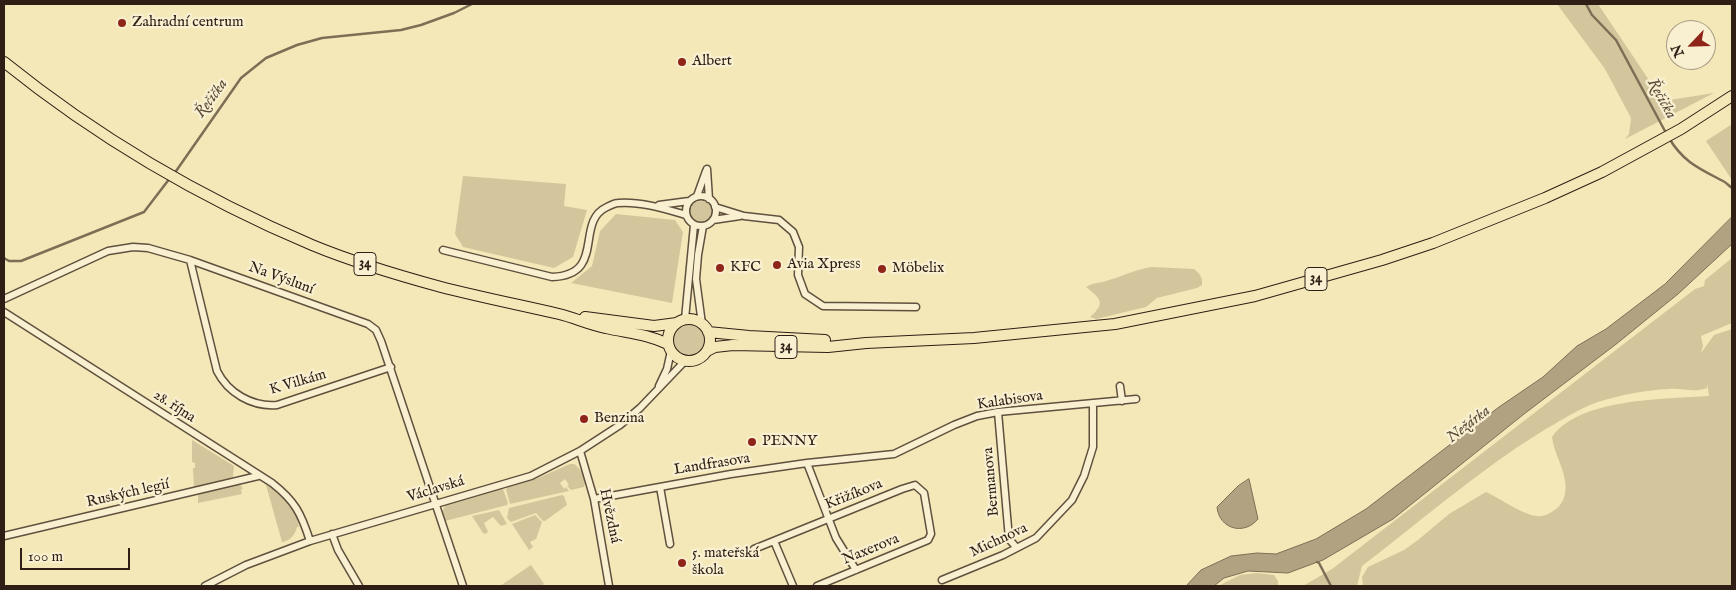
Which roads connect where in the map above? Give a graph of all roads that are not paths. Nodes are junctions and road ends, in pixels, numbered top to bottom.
1 (4, 55) edge
2 (4, 62) edge
3 (24, 78) junction
4 (1732, 96) edge
5 (697, 196) junction
6 (709, 198) junction
7 (690, 201) junction
8 (654, 206) junction
9 (715, 207) junction
10 (686, 215) junction
11 (744, 216) junction
12 (713, 220) junction
13 (694, 225) junction
14 (703, 226) junction
15 (442, 250) dead end
16 (190, 260) junction
17 (4, 299) edge
18 (916, 307) dead end
19 (4, 312) edge
20 (562, 315) junction
21 (681, 321) junction
22 (705, 328) junction
23 (866, 343) junction
24 (669, 348) junction
25 (707, 351) junction
26 (685, 361) junction
27 (390, 367) junction
28 (1120, 386) dead end
29 (658, 389) junction
30 (1136, 399) dead end
31 (1122, 401) junction
32 (1093, 404) junction
33 (998, 412) junction
34 (580, 451) junction
35 (894, 454) joint
36 (807, 463) junction
37 (258, 476) junction
38 (660, 487) junction
39 (594, 499) junction
40 (434, 503) junction
41 (829, 519) junction
42 (332, 534) junction
43 (931, 534) joint
44 (4, 536) edge
45 (310, 541) junction
46 (774, 541) junction
47 (670, 544) dead end
48 (1016, 547) junction
49 (754, 549) dead end
50 (856, 570) junction
51 (942, 580) dead end
52 (205, 586) edge
53 (359, 586) edge
54 (463, 586) edge
55 (609, 586) edge
56 (792, 586) edge
57 (818, 586) edge

1 - 3 main road
2 - 3 main road, 34
3 - 20 main road, 34
4 - 23 main road, 34
5 - 6 street
5 - 6 street
5 - 7 street
6 - 9 street
7 - 8 street
7 - 10 street
8 - 10 street
8 - 15 street
9 - 11 street
9 - 12 street
10 - 13 street
11 - 12 street
11 - 18 street
12 - 14 street
13 - 14 street
13 - 21 street
14 - 22 street
16 - 17 street, Na Výsluní
16 - 27 street, Na Výsluní
16 - 27 street, K Vilkám
19 - 37 street, 28. října
20 - 21 main road, 34
20 - 24 main road, 34
21 - 22 main road
21 - 24 main road
22 - 23 main road, 34
22 - 25 main road
23 - 25 main road, 34
24 - 26 main road
24 - 29 street, Václavská
25 - 26 main road
26 - 29 street, Václavská
27 - 40 street, Na Výsluní
28 - 31 street
29 - 34 street, Václavská
30 - 31 street, Kalabisova
31 - 32 street, Kalabisova
32 - 33 street, Kalabisova
32 - 48 street, Michnova
33 - 35 street, Kalabisova
33 - 48 street, Bermanova
34 - 39 street, Hvězdná
34 - 40 street, Václavská
35 - 36 street, Landfrasova
36 - 38 street, Landfrasova
36 - 41 street
37 - 44 street, Ruských legií
37 - 45 street, 28. října
38 - 39 street, Landfrasova
38 - 47 street
39 - 55 street, Hvězdná
40 - 42 street, Václavská
40 - 54 street, Na Výsluní
41 - 43 street, Křižíkova
41 - 46 street, Křižíkova
41 - 50 street
42 - 45 street, Václavská
42 - 53 street
43 - 50 street, Naxerova
45 - 52 street, Václavská
46 - 49 street, Křižíkova
46 - 56 street
48 - 51 street, Michnova
50 - 57 street, Naxerova

